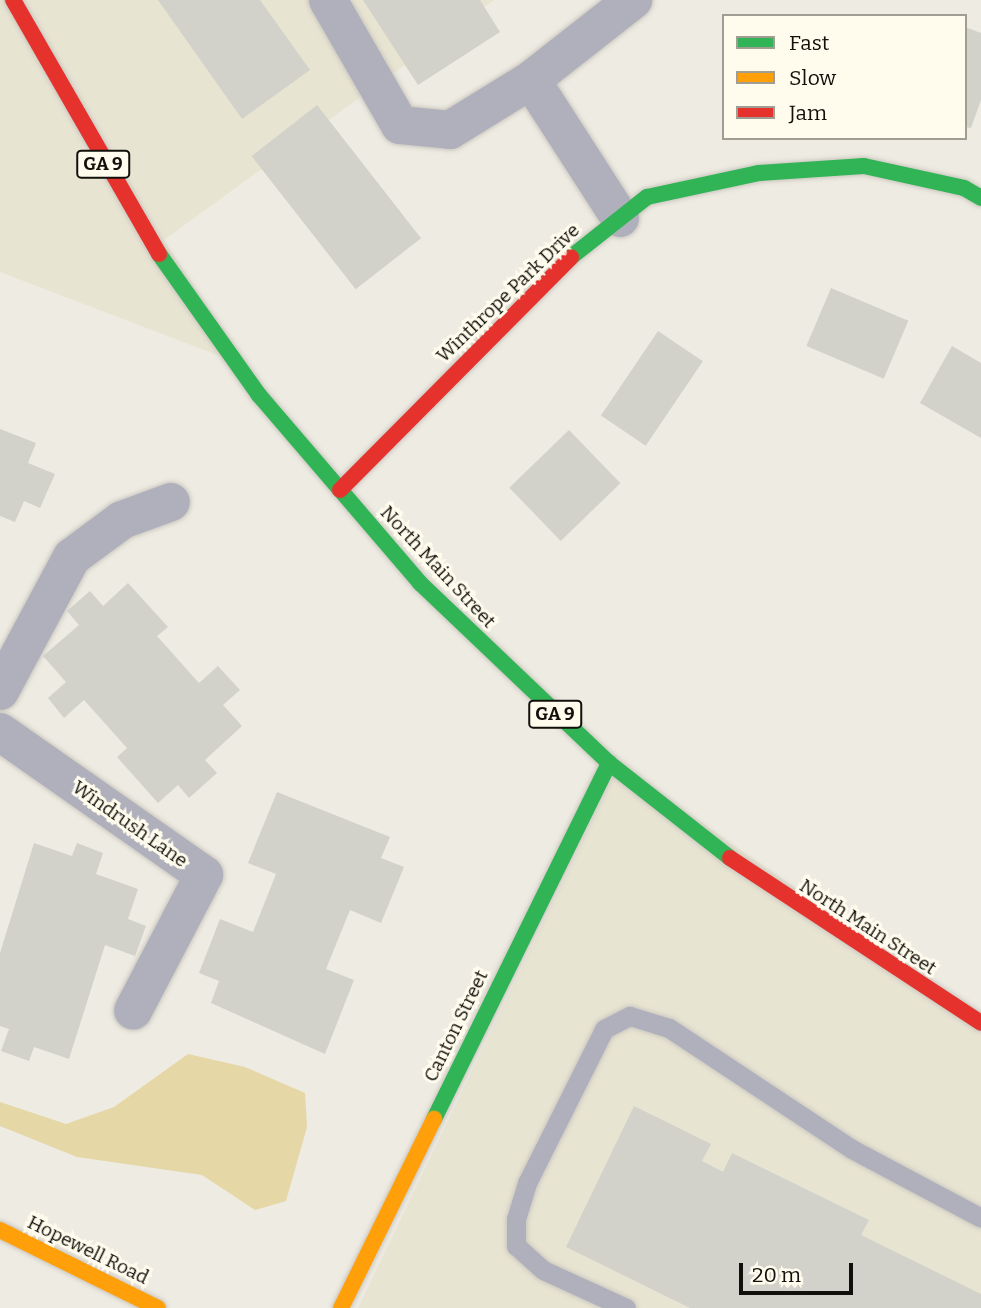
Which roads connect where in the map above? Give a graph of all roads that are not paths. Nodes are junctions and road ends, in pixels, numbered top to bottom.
1 (13, 0) edge
2 (328, 0) edge
3 (633, 0) edge
4 (531, 80) junction
5 (981, 198) edge
6 (620, 218) junction
7 (340, 490) junction
8 (171, 502) dead end
9 (0, 691) edge
10 (0, 732) edge
11 (609, 763) junction
12 (133, 1011) dead end
13 (981, 1023) edge
14 (981, 1218) edge
15 (0, 1230) edge
16 (158, 1308) edge
17 (341, 1308) edge
18 (626, 1308) edge

1 - 7 street, North Main Street / GA 9
2 - 4 street
3 - 4 street
4 - 6 street
5 - 6 street, Winthrope Park Drive
6 - 7 street, Winthrope Park Drive
7 - 11 street, North Main Street / GA 9
8 - 9 street
10 - 12 street, Windrush Lane
11 - 13 street, North Main Street / GA 9
11 - 17 street, Canton Street
14 - 18 lane
15 - 16 street, Hopewell Road

